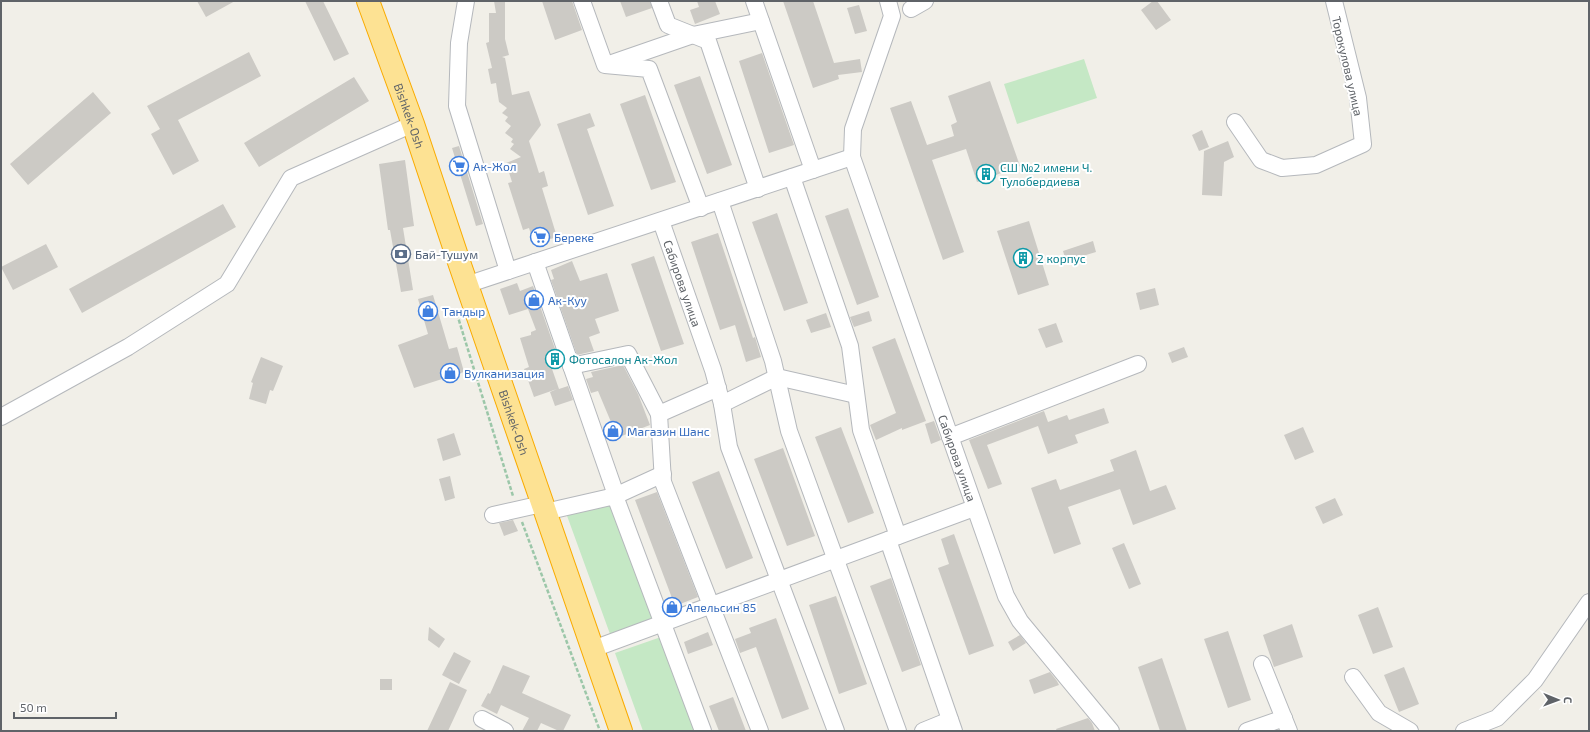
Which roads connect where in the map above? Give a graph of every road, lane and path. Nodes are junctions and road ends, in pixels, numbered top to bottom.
1 (368, 1) edge
2 (466, 1) edge
3 (582, 1) edge
4 (659, 1) edge
5 (754, 1) edge
6 (888, 1) edge
7 (925, 1) edge
8 (1334, 1) edge
9 (911, 9) dead end
10 (761, 21) junction
11 (693, 35) junction
12 (605, 65) junction
13 (1235, 122) dead end
14 (412, 124) junction
15 (852, 157) junction
16 (813, 170) junction
17 (792, 177) junction
18 (758, 189) junction
19 (720, 201) junction
20 (701, 208) junction
21 (661, 221) junction
22 (535, 262) junction
23 (508, 271) junction
24 (466, 285) junction
25 (456, 311) dead end
26 (1138, 364) dead end
27 (571, 366) junction
28 (777, 377) junction
29 (718, 388) junction
30 (856, 395) junction
31 (722, 404) junction
32 (659, 414) junction
33 (1, 417) edge
34 (950, 437) junction
35 (663, 474) junction
36 (615, 495) junction
37 (544, 508) junction
38 (974, 508) junction
39 (517, 509) junction
40 (493, 515) dead end
41 (893, 538) junction
42 (836, 559) junction
43 (780, 580) junction
44 (1589, 602) edge
45 (711, 605) junction
46 (662, 624) junction
47 (593, 649) junction
48 (1262, 664) dead end
49 (1353, 677) dead end
50 (482, 719) dead end
51 (1286, 724) edge
52 (952, 726) edge
53 (505, 731) edge
54 (600, 731) edge
55 (621, 731) edge
56 (703, 731) edge
57 (760, 731) edge
58 (836, 731) edge
59 (898, 731) edge
60 (923, 731) edge
61 (1111, 731) edge
62 (1247, 731) edge
63 (1410, 731) edge
64 (1464, 731) edge

1 - 14 highway, Bishkek-Osh
2 - 23 street
3 - 12 street
4 - 11 street
5 - 10 street
6 - 15 street, Сабирова улица
7 - 9 street
8 - 13 street, Торокулова улица
10 - 11 street
10 - 16 street
11 - 12 street
11 - 18 street
12 - 20 street
14 - 24 highway, Bishkek-Osh
14 - 33 street
15 - 16 street
15 - 34 street, Сабирова улица
16 - 17 street
17 - 18 street
17 - 30 street
18 - 19 street
19 - 20 street
19 - 28 street
20 - 21 street
21 - 22 street
21 - 29 street, Сабирова улица
22 - 23 street
22 - 27 street
23 - 24 street
24 - 37 highway, Bishkek-Osh
25 - 39 path
26 - 34 street
27 - 32 street
27 - 36 street
28 - 30 street
28 - 31 street
28 - 42 street
29 - 31 street, Сабирова улица
29 - 32 street
30 - 41 street
31 - 43 street, Сабирова улица
32 - 35 street
34 - 38 street, Сабирова улица
35 - 36 street
35 - 45 street
36 - 37 street
36 - 46 street
37 - 39 street
37 - 47 highway, Bishkek-Osh
38 - 41 street
38 - 61 street, Сабирова улица
39 - 40 street
39 - 54 path
41 - 42 street
41 - 52 street
42 - 43 street
42 - 59 street
43 - 45 street
43 - 58 street, Сабирова улица
44 - 64 street
45 - 46 street
45 - 57 street
46 - 47 street
46 - 56 street
47 - 55 highway, Bishkek-Osh
48 - 51 street
49 - 63 street
50 - 53 street
51 - 62 street
52 - 60 street

